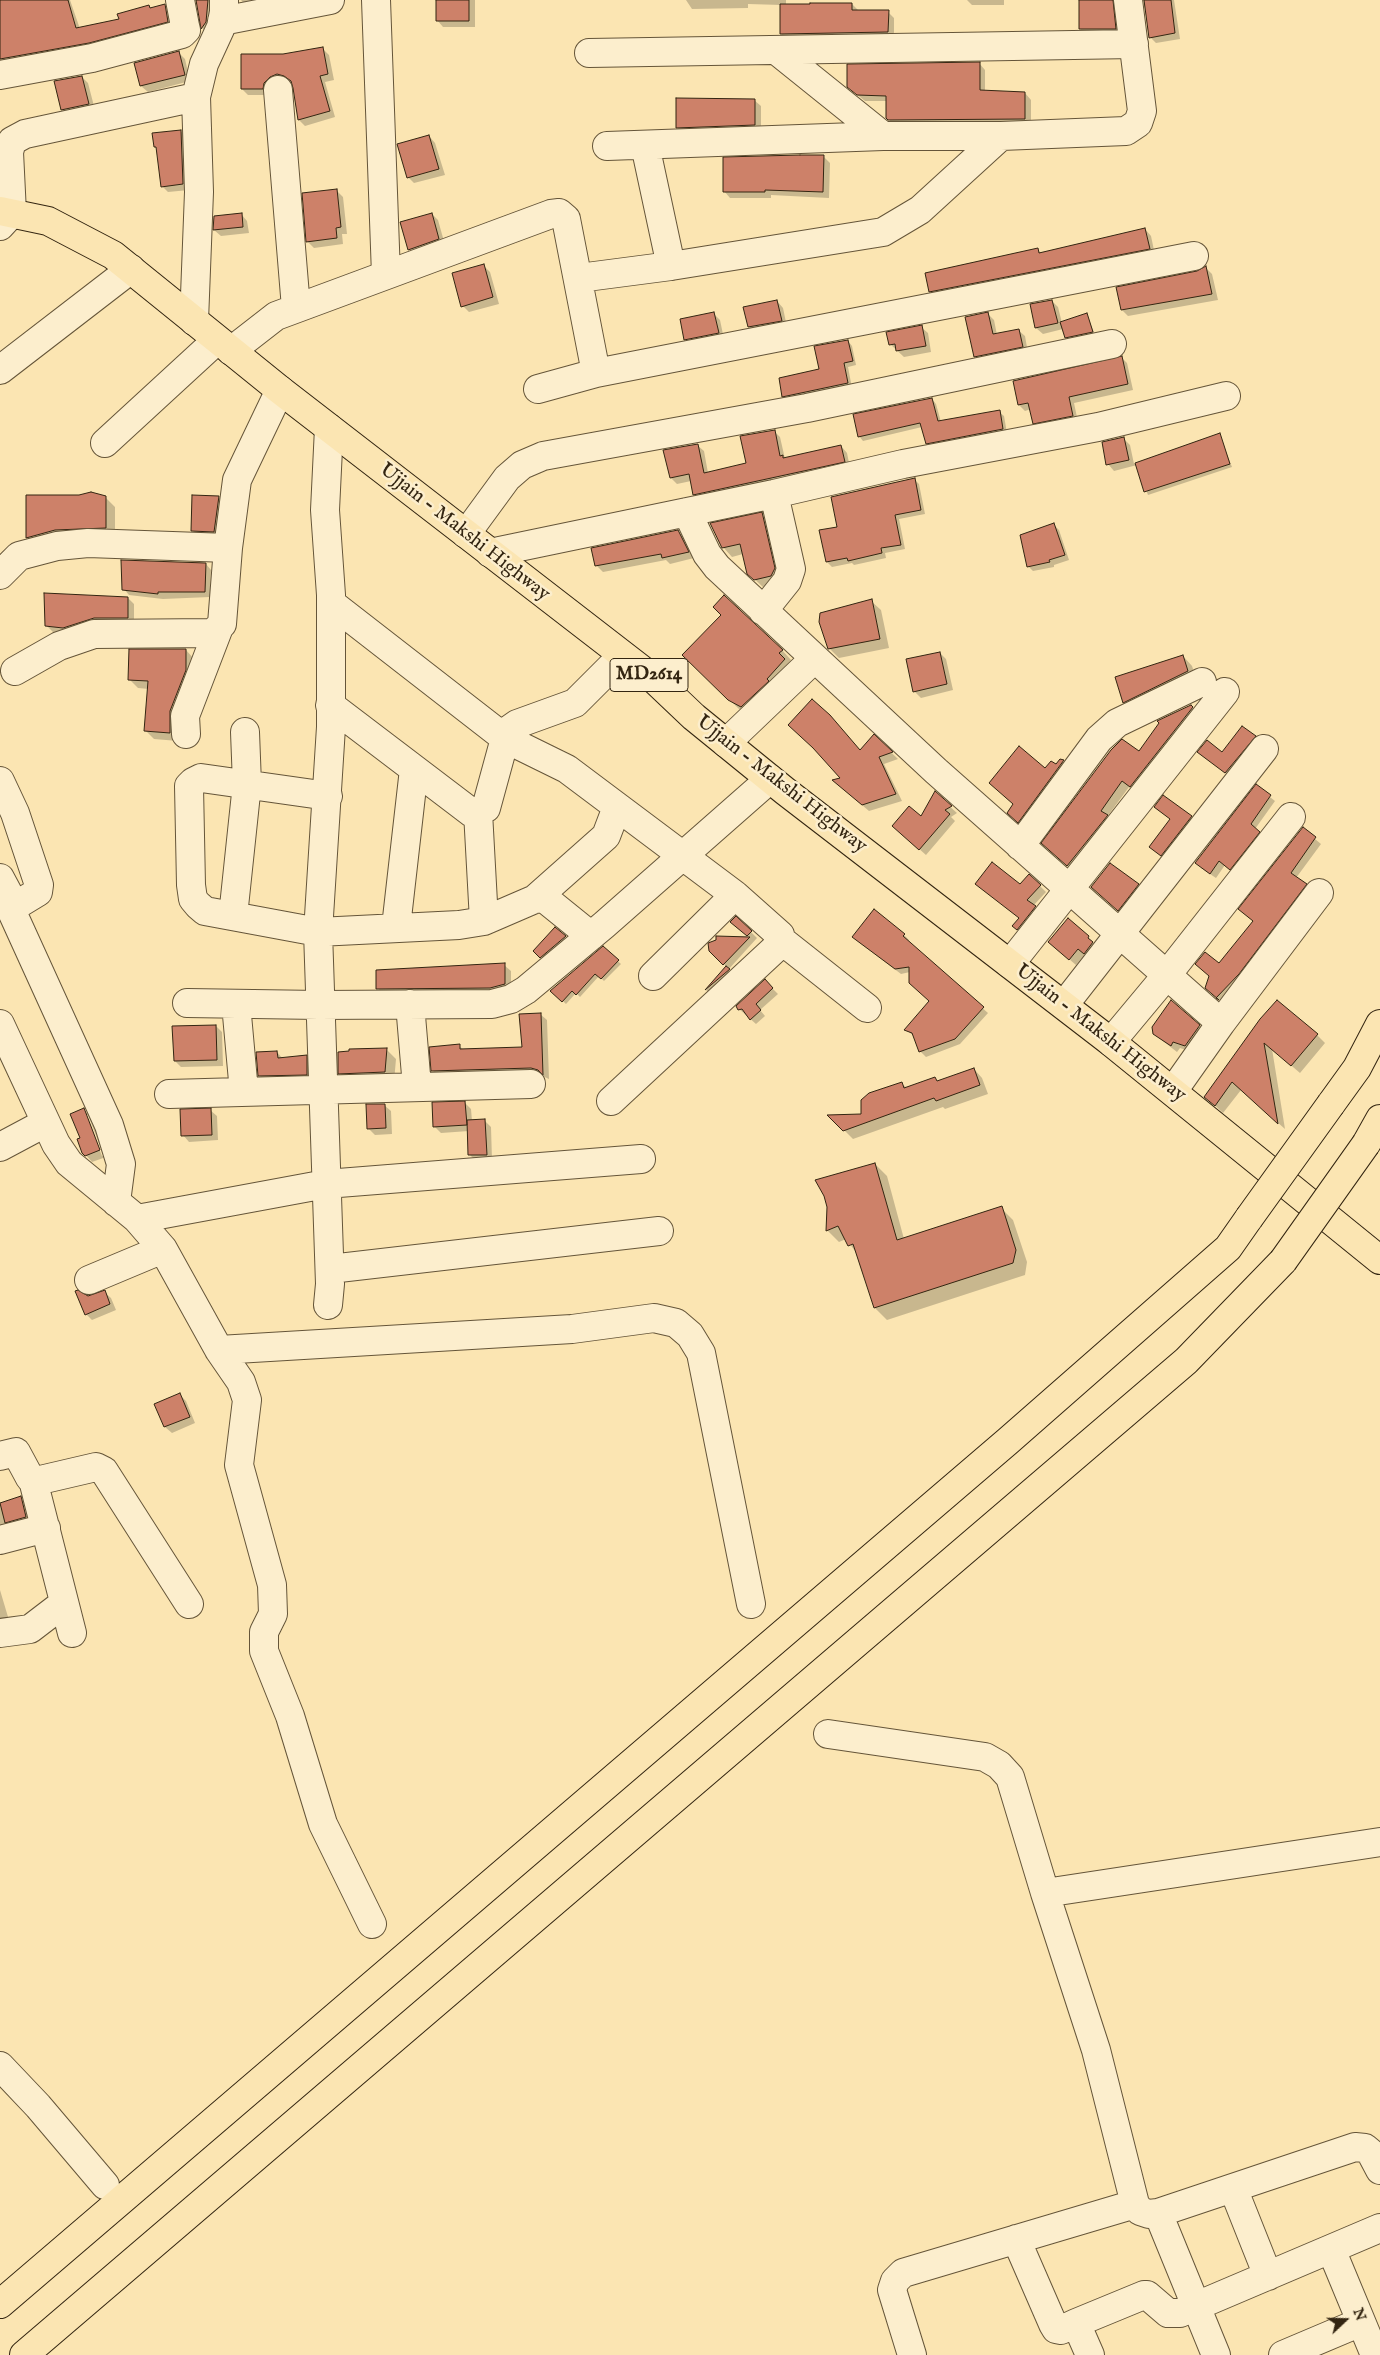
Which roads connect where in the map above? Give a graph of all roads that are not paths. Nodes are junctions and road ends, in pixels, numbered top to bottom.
1 (180, 0) edge
2 (330, 0) edge
3 (376, 0) edge
4 (1128, 0) edge
5 (223, 10) edge
6 (1134, 44) junction
7 (776, 50) junction
8 (590, 53) dead end
9 (0, 75) edge
10 (278, 90) dead end
11 (196, 97) junction
12 (883, 136) junction
13 (1001, 136) junction
14 (645, 145) junction
15 (607, 146) dead end
16 (4, 216) edge
17 (1194, 256) dead end
18 (670, 266) junction
19 (131, 270) junction
20 (386, 275) junction
21 (578, 278) junction
22 (296, 308) junction
23 (194, 321) junction
24 (1112, 344) dead end
25 (224, 345) junction
26 (0, 370) edge
27 (596, 373) junction
28 (538, 389) dead end
29 (280, 390) junction
30 (1226, 396) dead end
31 (329, 428) junction
32 (105, 443) dead end
33 (774, 494) junction
34 (687, 512) junction
35 (466, 534) junction
36 (228, 548) junction
37 (490, 553) junction
38 (0, 575) edge
39 (331, 603) junction
40 (763, 611) junction
41 (218, 630) junction
42 (622, 656) junction
43 (814, 659) junction
44 (15, 671) dead end
45 (330, 729) junction
46 (244, 732) dead end
47 (186, 734) dead end
48 (506, 739) junction
49 (726, 743) junction
50 (1264, 749) dead end
51 (414, 769) junction
52 (770, 779) junction
53 (0, 781) edge
54 (247, 784) junction
55 (328, 796) junction
56 (617, 807) junction
57 (478, 812) junction
58 (1291, 817) dead end
59 (1020, 846) junction
60 (682, 856) junction
61 (0, 878) edge
62 (1070, 890) junction
63 (1320, 893) dead end
64 (735, 895) junction
65 (535, 899) junction
66 (15, 906) junction
67 (233, 916) junction
68 (484, 921) junction
69 (396, 927) junction
70 (318, 932) junction
71 (1119, 932) junction
72 (591, 936) junction
73 (781, 940) junction
74 (1010, 964) junction
75 (653, 976) dead end
76 (1166, 976) junction
77 (188, 1003) dead end
78 (236, 1004) junction
79 (410, 1004) junction
80 (319, 1005) junction
81 (1064, 1005) junction
82 (867, 1008) dead end
83 (1221, 1023) junction
84 (0, 1024) edge
85 (1380, 1024) edge
86 (1111, 1042) junction
87 (531, 1084) dead end
88 (417, 1087) junction
89 (323, 1090) junction
90 (1173, 1091) junction
91 (244, 1092) junction
92 (169, 1094) dead end
93 (610, 1101) dead end
94 (1380, 1119) edge
95 (45, 1123) junction
96 (0, 1147) edge
97 (641, 1159) dead end
98 (326, 1184) junction
99 (116, 1202) junction
100 (137, 1219) junction
101 (659, 1231) dead end
102 (163, 1249) junction
103 (1380, 1260) edge
104 (330, 1269) junction
105 (89, 1280) dead end
106 (328, 1305) dead end
107 (219, 1350) junction
108 (0, 1456) edge
109 (33, 1480) junction
110 (46, 1528) junction
111 (0, 1540) edge
112 (64, 1603) junction
113 (189, 1604) dead end
114 (751, 1604) dead end
115 (0, 1633) edge
116 (72, 1633) dead end
117 (828, 1734) dead end
118 (1380, 1842) edge
119 (1045, 1893) junction
120 (372, 1924) dead end
121 (0, 2066) edge
122 (1380, 2170) edge
123 (104, 2184) dead end
124 (1233, 2188) junction
125 (1146, 2211) junction
126 (1380, 2228) edge
127 (1016, 2239) junction
128 (1331, 2249) junction
129 (1268, 2276) junction
130 (0, 2304) edge
131 (1188, 2309) junction
132 (1361, 2322) junction
133 (1076, 2323) junction
134 (24, 2355) edge
135 (912, 2355) edge
136 (1090, 2355) edge
137 (1216, 2355) edge
138 (1283, 2355) edge
139 (1375, 2355) edge

1 - 9 street
2 - 5 street
3 - 20 street
4 - 6 street
5 - 11 street
6 - 7 street
6 - 13 street
7 - 8 street
7 - 12 street
10 - 22 street
11 - 16 street
11 - 23 street
12 - 13 street
12 - 14 street
13 - 18 street
14 - 15 street
14 - 18 street
16 - 19 main road, Ujjain - Makshi Highway / MD2614
17 - 27 street
18 - 21 street
19 - 23 main road, Ujjain - Makshi Highway / MD2614
19 - 26 street
20 - 21 street
20 - 22 street
21 - 27 street
22 - 25 street
23 - 25 main road, Ujjain - Makshi Highway / MD2614
24 - 35 street
25 - 29 main road, Ujjain - Makshi Highway / MD2614
25 - 32 street
27 - 28 street
29 - 31 main road, Ujjain - Makshi Highway / MD2614
29 - 36 street
30 - 33 street
31 - 35 main road, Ujjain - Makshi Highway / MD2614
31 - 39 street
33 - 34 street
33 - 40 street
34 - 37 street
34 - 40 street
35 - 37 main road, Ujjain - Makshi Highway / MD2614
36 - 38 street
36 - 41 street
37 - 42 main road, Ujjain - Makshi Highway / MD2614
39 - 45 street
39 - 48 street
40 - 43 street
41 - 44 street
41 - 47 street
42 - 48 street
42 - 49 main road, Ujjain - Makshi Highway / MD2614
43 - 49 street
43 - 59 street
45 - 51 street
45 - 55 street
46 - 54 street
48 - 56 street
48 - 57 street
49 - 52 main road, Ujjain - Makshi Highway / MD2614
50 - 71 street
51 - 57 street
51 - 69 street
52 - 60 street
52 - 74 main road, Ujjain - Makshi Highway / MD2614
53 - 66 street
54 - 55 street
54 - 67 street
54 - 67 street
55 - 70 street
56 - 60 street
56 - 65 street
57 - 68 street
58 - 76 street
59 - 62 street
59 - 62 street
60 - 64 street
60 - 72 street
61 - 66 street
62 - 71 street
62 - 74 street
63 - 83 street
64 - 73 street
64 - 75 street
65 - 68 street
65 - 72 street
66 - 99 street
67 - 70 street
68 - 69 street
69 - 70 street
70 - 80 street
71 - 76 street
71 - 81 street
72 - 79 street
73 - 82 street
73 - 93 street
74 - 81 main road, Ujjain - Makshi Highway / MD2614
76 - 83 street
76 - 86 street
77 - 78 street
78 - 80 street
78 - 91 street
79 - 80 street
79 - 88 street
80 - 89 street
81 - 86 main road, Ujjain - Makshi Highway / MD2614
83 - 90 street
84 - 95 street
85 - 130 main road, bridge
86 - 90 main road, Ujjain - Makshi Highway / MD2614
87 - 88 street
88 - 89 street
89 - 91 street
89 - 98 street
90 - 103 main road, Ujjain - Makshi Highway / MD2614
91 - 92 street
94 - 134 main road, bridge
95 - 96 street
95 - 99 street
97 - 98 street
98 - 100 street
98 - 104 street
99 - 100 street
100 - 102 street
101 - 104 street
102 - 105 street
102 - 107 street
104 - 106 street
107 - 114 street
107 - 120 street
108 - 109 street
109 - 110 street
109 - 113 street
110 - 111 street
110 - 112 street
112 - 115 street
112 - 116 street
117 - 119 street
118 - 119 street
119 - 125 street
121 - 123 street
122 - 124 street
124 - 125 street
124 - 129 street
125 - 127 street
125 - 131 street
126 - 128 street
127 - 133 street
127 - 135 street
128 - 129 street
128 - 132 street
129 - 131 street
131 - 133 street
131 - 137 street
132 - 138 street
132 - 139 street
133 - 136 street

